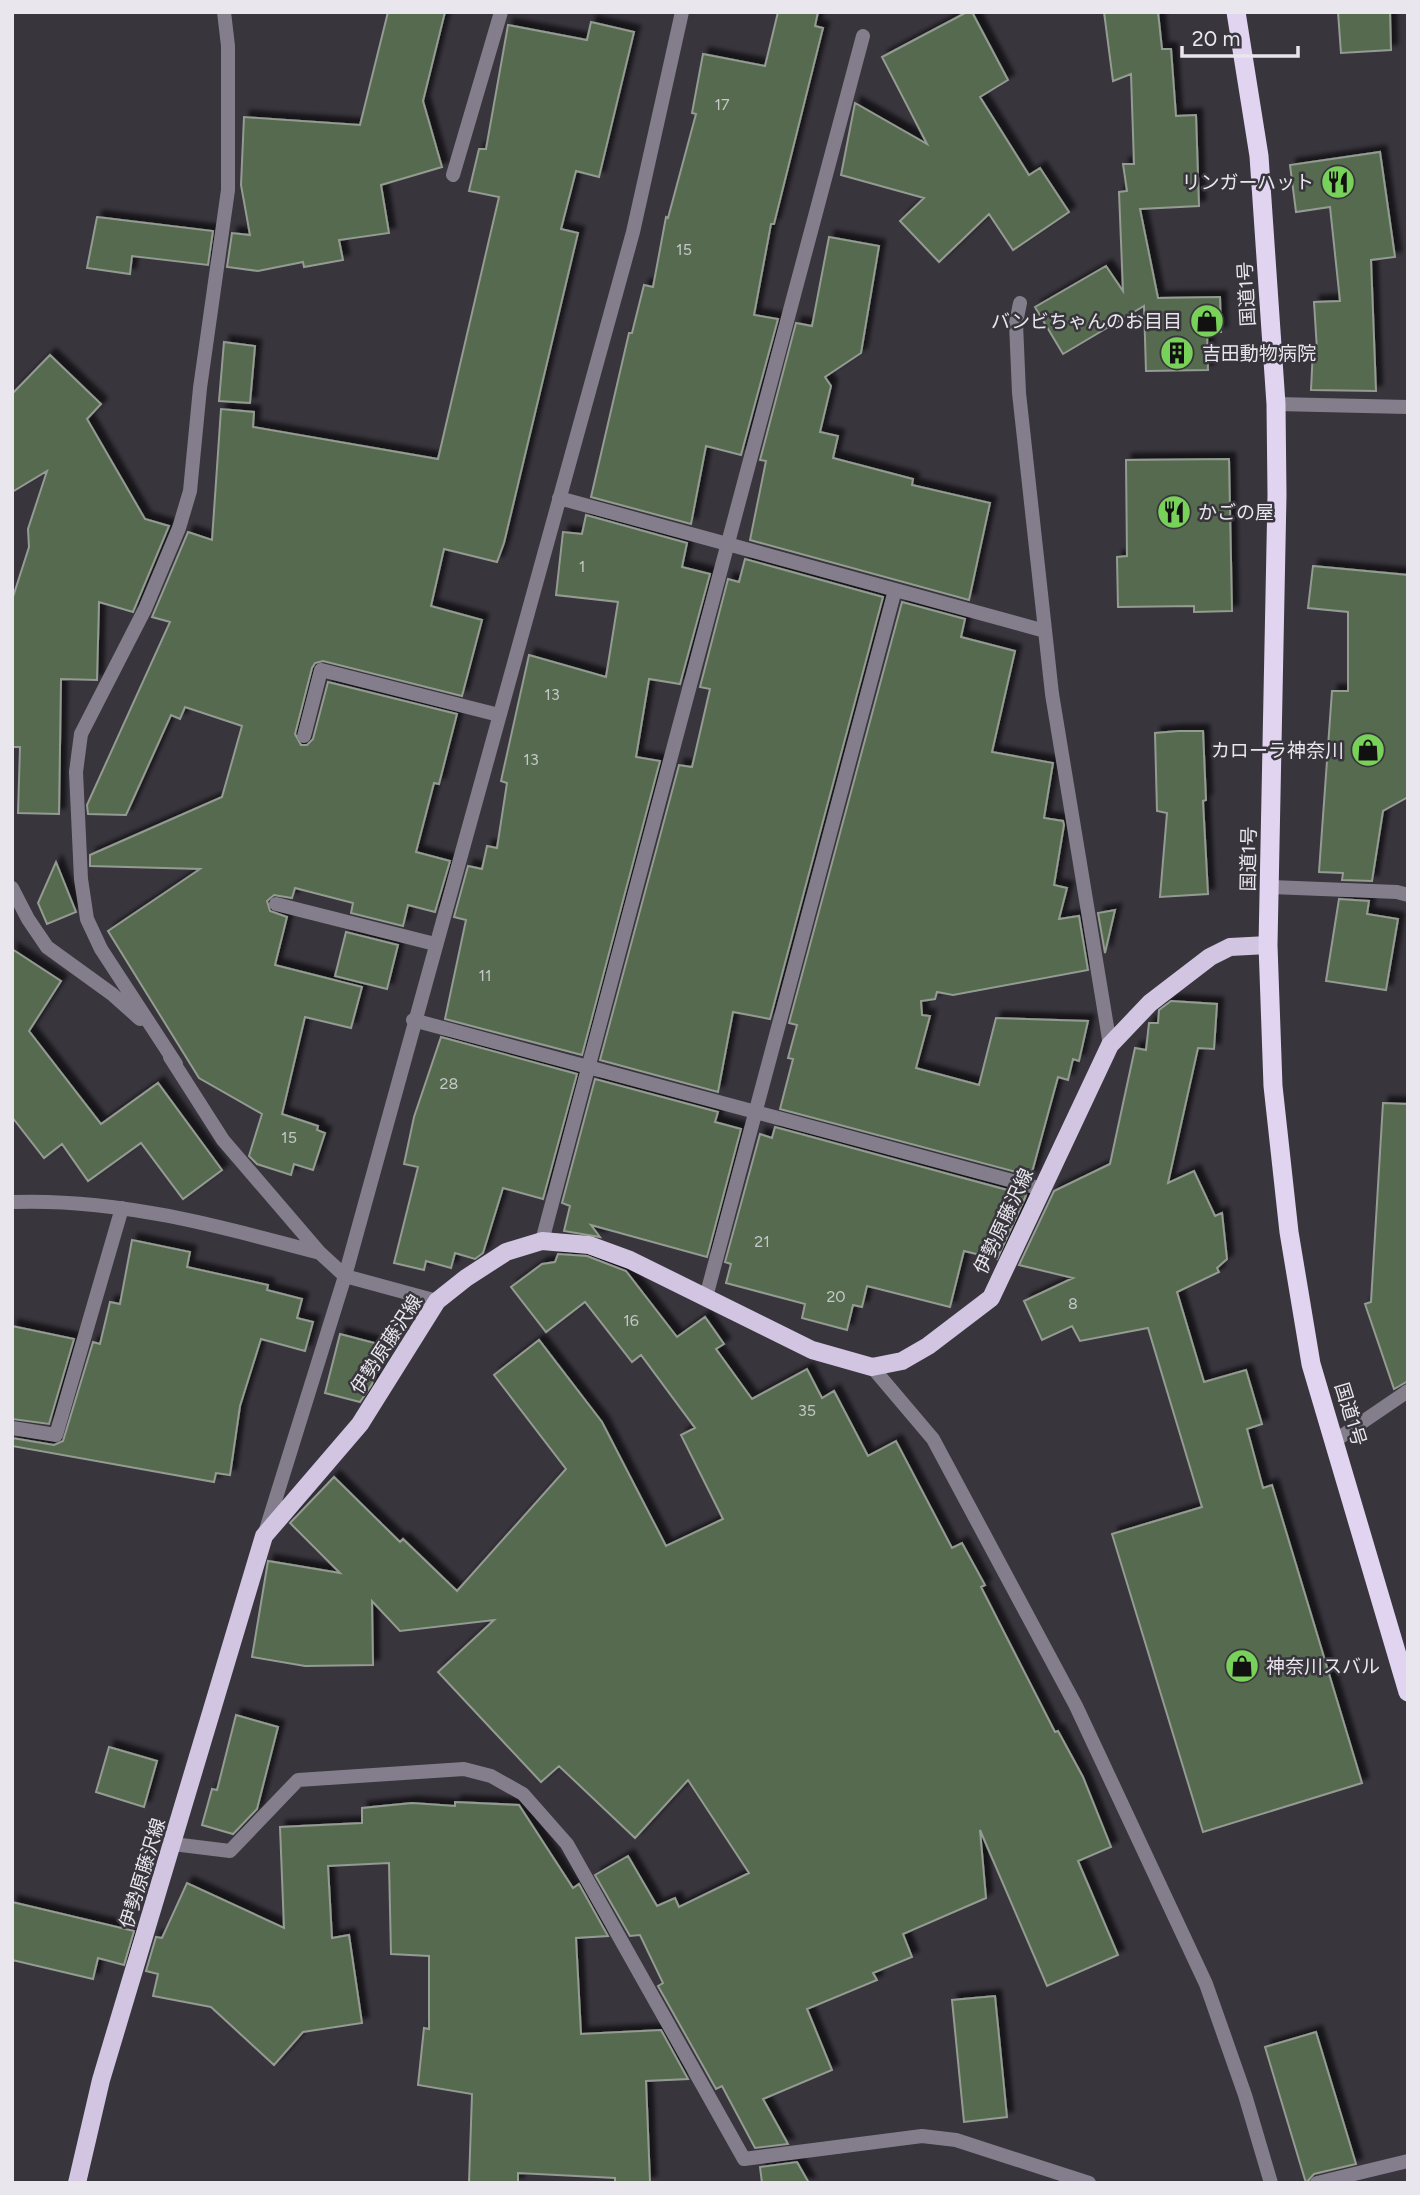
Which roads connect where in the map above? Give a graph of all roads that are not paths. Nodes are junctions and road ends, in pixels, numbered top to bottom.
1 (225, 12) edge
2 (501, 12) edge
3 (682, 12) edge
4 (1236, 12) edge
5 (863, 36) dead end
6 (453, 175) dead end
7 (1020, 303) dead end
8 (1276, 404) junction
9 (1408, 407) edge
10 (559, 498) junction
11 (728, 544) junction
12 (895, 590) junction
13 (1045, 631) junction
14 (499, 715) junction
15 (304, 736) dead end
16 (1271, 887) junction
17 (12, 888) edge
18 (1408, 895) edge
19 (276, 904) dead end
20 (435, 944) junction
21 (1268, 945) junction
22 (413, 1020) junction
23 (1110, 1045) junction
24 (176, 1064) junction
25 (588, 1067) junction
26 (756, 1112) junction
27 (1042, 1189) junction
28 (12, 1202) edge
29 (122, 1208) junction
30 (542, 1241) junction
31 (320, 1253) junction
32 (345, 1276) junction
33 (706, 1297) junction
34 (437, 1301) junction
35 (872, 1367) junction
36 (1408, 1391) edge
37 (12, 1427) edge
38 (1336, 1440) junction
39 (264, 1536) junction
40 (1408, 1692) edge
41 (173, 1844) junction
42 (1408, 2161) edge
43 (77, 2183) edge
44 (1089, 2183) edge
45 (1271, 2183) edge
46 (1318, 2183) edge

1 - 24 street
2 - 6 street
3 - 10 street
4 - 8 highway, 国道1号
5 - 11 street
7 - 13 street
8 - 9 street
8 - 16 highway, 国道1号
10 - 11 street
10 - 14 street
11 - 12 street
11 - 25 street
12 - 13 street
12 - 26 street
13 - 23 street
14 - 15 street
14 - 20 street
16 - 18 street
16 - 21 highway, 国道1号
17 - 24 street
19 - 20 street
20 - 22 street
21 - 23 main road, 伊勢原藤沢線
21 - 38 highway, 国道1号
22 - 25 street
22 - 32 street
23 - 27 main road, 伊勢原藤沢線
24 - 31 street
25 - 26 street
25 - 30 street
26 - 27 street
26 - 33 street
27 - 35 main road, 伊勢原藤沢線
28 - 29 street
29 - 31 street
29 - 37 street
30 - 33 main road, 伊勢原藤沢線
30 - 34 main road, 伊勢原藤沢線
31 - 32 street
32 - 34 street
32 - 39 street
33 - 35 main road, 伊勢原藤沢線
34 - 39 main road, 伊勢原藤沢線
35 - 45 street
36 - 38 street
38 - 40 highway, 国道1号
39 - 41 main road, 伊勢原藤沢線
41 - 43 main road, 伊勢原藤沢線
41 - 44 street
42 - 46 street

